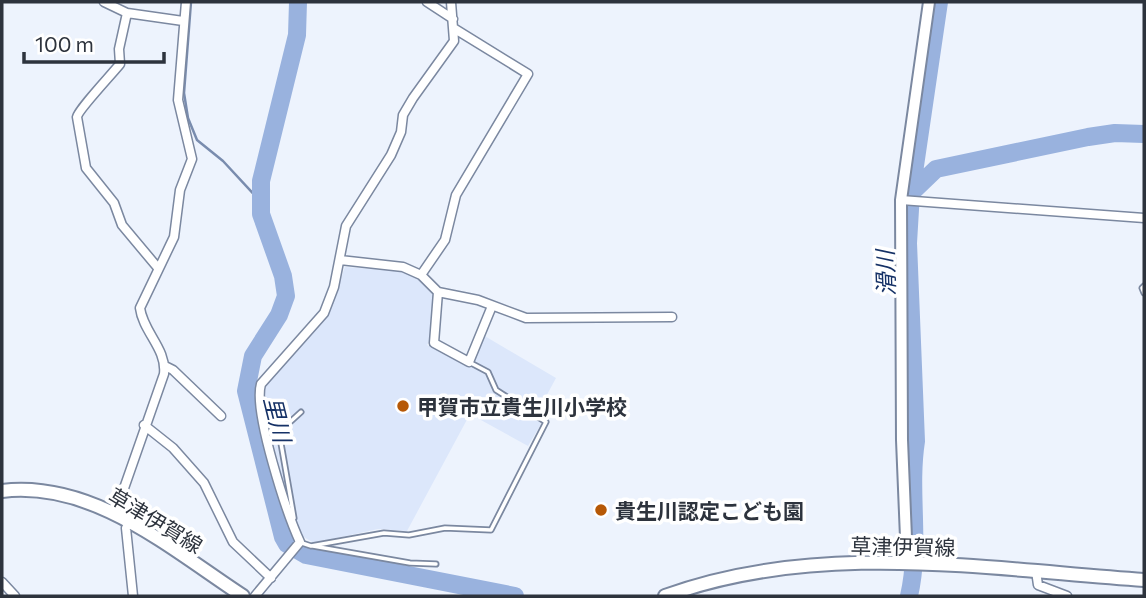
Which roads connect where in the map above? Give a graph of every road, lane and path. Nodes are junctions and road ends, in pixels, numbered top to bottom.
1 (104, 2) edge
2 (186, 2) edge
3 (427, 2) edge
4 (451, 2) edge
5 (929, 2) edge
6 (127, 13) junction
7 (453, 19) junction
8 (183, 21) junction
9 (455, 29) junction
10 (904, 200) junction
11 (1144, 218) edge
12 (340, 260) junction
13 (159, 268) junction
14 (421, 275) junction
15 (1144, 286) edge
16 (438, 292) junction
17 (1144, 293) edge
18 (492, 306) junction
19 (672, 317) dead end
20 (469, 362) junction
21 (165, 366) junction
22 (301, 412) dead end
23 (221, 416) dead end
24 (144, 425) junction
25 (2, 491) edge
26 (115, 514) junction
27 (130, 523) junction
28 (294, 531) junction
29 (297, 546) junction
30 (311, 546) junction
31 (912, 563) junction
32 (436, 564) dead end
33 (1036, 571) junction
34 (271, 578) junction
35 (1144, 580) edge
36 (2, 583) edge
37 (15, 596) edge
38 (133, 596) edge
39 (243, 596) edge
40 (255, 596) edge
41 (665, 596) edge
42 (1067, 596) edge

1 - 6 street
2 - 8 street
3 - 7 street
4 - 7 street
5 - 10 street
6 - 8 street
6 - 13 street
7 - 9 street
8 - 13 street
9 - 12 street
9 - 14 street
10 - 11 street
10 - 31 street
12 - 14 street
12 - 28 street
13 - 21 street
14 - 16 street
15 - 17 lane
16 - 18 street
16 - 20 street
18 - 19 street
18 - 20 street
20 - 30 lane
21 - 23 street
21 - 24 street
22 - 28 lane
24 - 26 street
24 - 34 street
25 - 26 main road, 草津伊賀線
26 - 27 main road, 草津伊賀線
27 - 38 street
27 - 39 main road, 草津伊賀線
28 - 29 street
29 - 30 lane
29 - 34 street
30 - 32 lane
31 - 33 main road, 草津伊賀線
31 - 41 main road, 草津伊賀線
33 - 35 main road, 草津伊賀線
33 - 42 street
34 - 40 street
36 - 37 street

